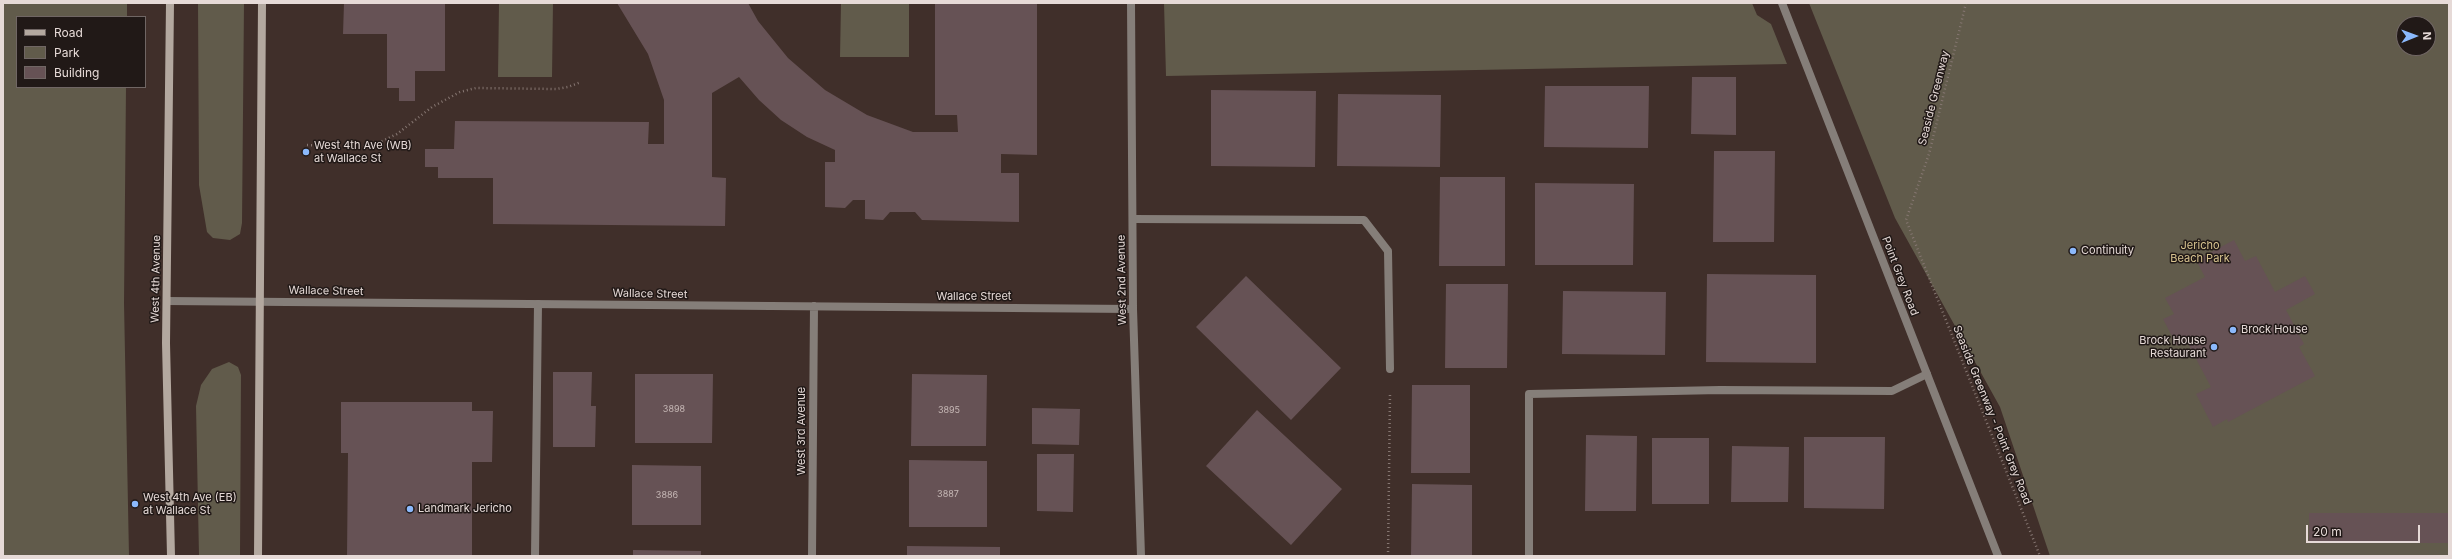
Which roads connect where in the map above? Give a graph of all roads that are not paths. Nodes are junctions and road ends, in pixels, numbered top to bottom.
1 (170, 3) edge
2 (262, 3) edge
3 (1131, 3) edge
4 (1782, 3) edge
5 (1133, 219) junction
6 (167, 301) junction
7 (260, 302) junction
8 (538, 304) junction
9 (814, 306) junction
10 (1133, 310) junction
11 (1390, 369) road end
12 (1927, 374) junction
13 (171, 556) edge
14 (258, 556) edge
15 (535, 556) edge
16 (812, 556) edge
17 (1141, 556) edge
18 (1529, 556) edge
19 (1998, 556) edge

1 - 6 main road, West 4th Avenue
2 - 7 main road
3 - 5 street, West 2nd Avenue
4 - 12 street, Point Grey Road
5 - 10 street, West 2nd Avenue
5 - 11 street
6 - 7 street, Wallace Street
6 - 13 main road, West 4th Avenue
7 - 8 street, Wallace Street
7 - 14 main road
8 - 9 street, Wallace Street
8 - 15 street
9 - 10 street, Wallace Street
9 - 16 street, West 3rd Avenue
10 - 17 street, West 2nd Avenue
12 - 18 street
12 - 19 street, Point Grey Road

